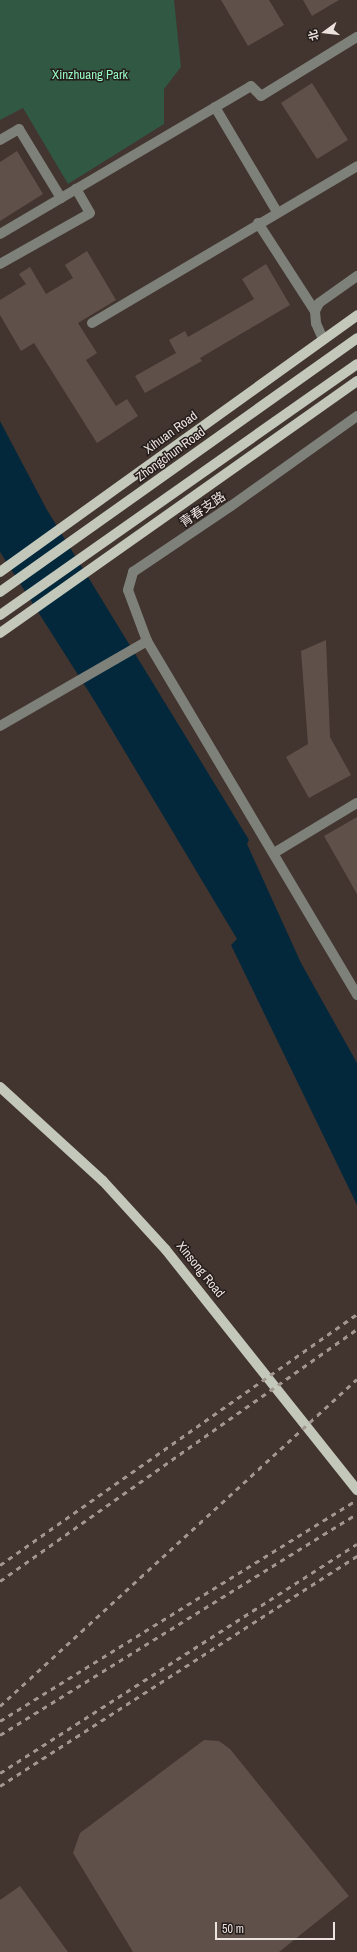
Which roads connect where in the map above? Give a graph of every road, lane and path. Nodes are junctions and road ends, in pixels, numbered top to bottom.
1 (357, 37) edge
2 (215, 108) junction
3 (0, 140) edge
4 (357, 166) edge
5 (76, 189) junction
6 (61, 198) junction
7 (277, 212) junction
8 (258, 223) junction
9 (0, 234) edge
10 (0, 264) edge
11 (357, 276) edge
12 (315, 311) junction
13 (357, 315) edge
14 (92, 323) dead end
15 (357, 338) edge
16 (323, 339) junction
17 (357, 364) edge
18 (357, 381) edge
19 (357, 416) edge
20 (0, 572) edge
21 (0, 592) edge
22 (0, 615) edge
23 (0, 633) edge
24 (148, 641) junction
25 (0, 726) edge
26 (357, 803) edge
27 (274, 853) junction
28 (357, 995) edge
29 (0, 1087) edge
30 (357, 1490) edge

1 - 2 street
2 - 5 street
2 - 7 street
3 - 6 street
4 - 7 street
5 - 6 street
5 - 10 street
6 - 9 street
7 - 8 street
8 - 12 street
8 - 14 street
11 - 12 street
12 - 16 street
13 - 16 main road, Xihuan Road
15 - 21 main road, Zhongchun Road
16 - 20 main road, Xihuan Road
17 - 22 main road
18 - 23 main road
19 - 24 street, 青春支路
24 - 25 street
24 - 27 street, 青春支路
26 - 27 street
27 - 28 street, 青春支路
29 - 30 main road, Xinsong Road

